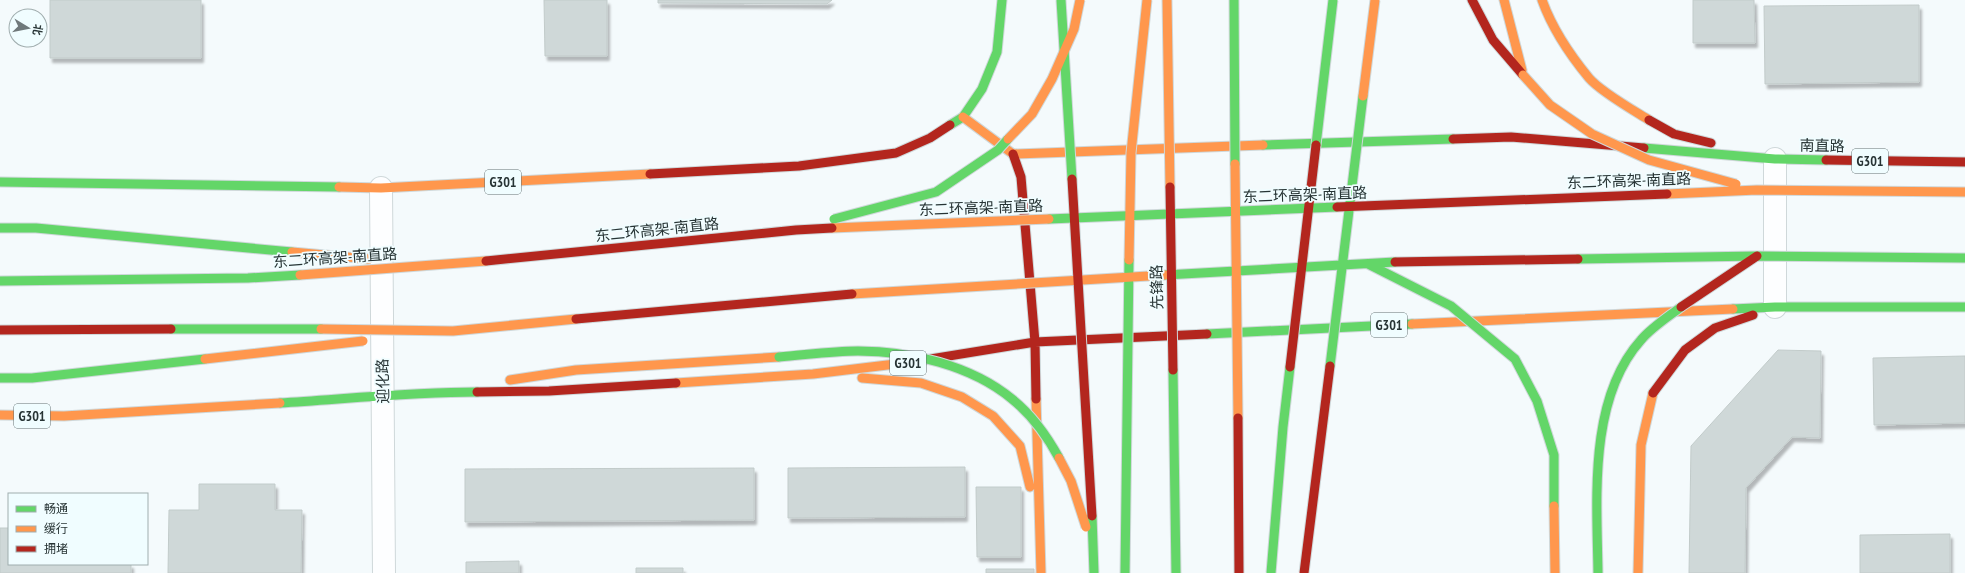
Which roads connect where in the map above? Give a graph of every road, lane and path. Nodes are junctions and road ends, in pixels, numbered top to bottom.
1 (1002, 0) edge
2 (1061, 0) edge
3 (1080, 0) edge
4 (1147, 0) edge
5 (1167, 0) edge
6 (1234, 0) edge
7 (1333, 0) edge
8 (1374, 0) edge
9 (1472, 0) edge
10 (1504, 0) edge
11 (1542, 0) edge
12 (1523, 75) junction
13 (963, 117) junction
14 (1013, 154) junction
15 (1775, 159) junction
16 (1965, 162) edge
17 (0, 182) edge
18 (381, 188) junction
19 (1757, 190) junction
20 (1965, 191) edge
21 (0, 228) edge
22 (796, 230) junction
23 (1756, 256) junction
24 (1965, 258) edge
25 (1365, 263) junction
26 (438, 266) junction
27 (0, 281) edge
28 (1776, 306) junction
29 (1965, 307) edge
30 (0, 330) edge
31 (453, 331) junction
32 (1035, 342) junction
33 (813, 374) junction
34 (0, 378) edge
35 (428, 392) junction
36 (384, 397) junction
37 (0, 416) edge
38 (1040, 525) junction
39 (1094, 550) junction
40 (384, 573) edge
41 (1041, 573) edge
42 (1094, 573) edge
43 (1125, 573) edge
44 (1176, 573) edge
45 (1239, 573) edge
46 (1271, 573) edge
47 (1304, 573) edge
48 (1555, 573) edge
49 (1598, 573) edge
50 (1638, 573) edge

1 - 13 main road
2 - 39 main road, bridge
3 - 22 main road, bridge
4 - 43 main road, bridge
5 - 44 main road, 先锋路, bridge
6 - 45 main road, bridge
7 - 46 main road, bridge
8 - 47 main road, bridge
9 - 12 main road
10 - 12 main road
11 - 15 main road
12 - 19 main road, bridge
13 - 14 main road
13 - 18 main road, G301
14 - 15 main road
14 - 32 main road
15 - 16 main road, 南直路 / G301
15 - 28 street
17 - 18 main road, G301
18 - 36 street, 迎化路
19 - 20 main road, 东二环高架-南直路, bridge
19 - 22 main road, 东二环高架-南直路, bridge
21 - 26 main road, bridge
22 - 26 main road, 东二环高架-南直路, bridge
23 - 24 main road, bridge
23 - 25 main road, bridge
23 - 49 main road, bridge
25 - 31 main road, bridge
25 - 48 main road, bridge
26 - 27 main road, 东二环高架-南直路, bridge
28 - 29 main road, G301
28 - 32 main road, G301
28 - 50 main road
30 - 31 main road, bridge
31 - 34 main road, bridge
32 - 33 main road, G301
32 - 38 main road
33 - 35 main road, G301
33 - 38 main road
35 - 36 main road, G301
35 - 39 main road, bridge
36 - 37 main road, G301
36 - 40 street, 迎化路
38 - 41 main road
39 - 42 main road, bridge

